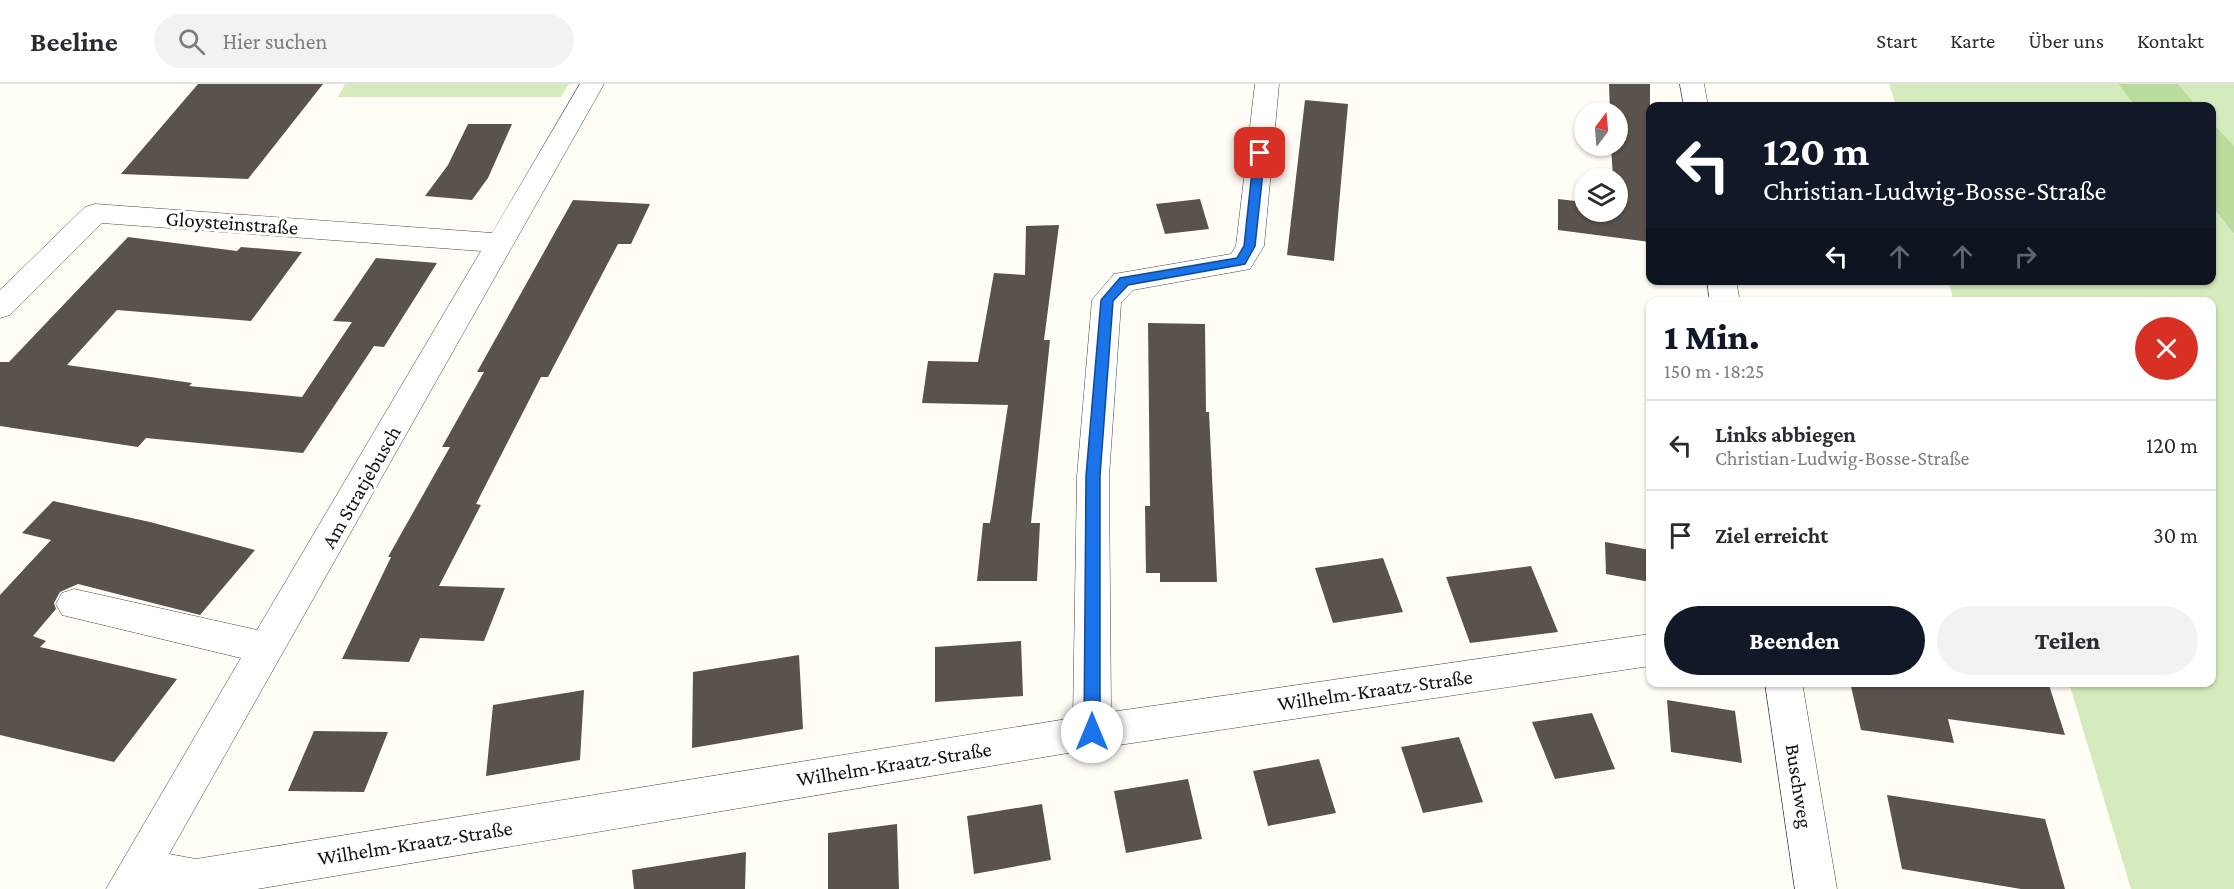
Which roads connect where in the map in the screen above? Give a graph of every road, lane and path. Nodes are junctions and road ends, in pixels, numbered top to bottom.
1 (592, 84) edge
2 (1267, 84) edge
3 (1692, 84) edge
4 (1694, 102) edge
5 (502, 243) junction
6 (0, 308) edge
7 (74, 604) dead end
8 (268, 648) junction
9 (1646, 651) edge
10 (1784, 687) edge
11 (1092, 732) junction
12 (134, 879) edge
13 (1816, 889) edge

1 - 5 street, Am Stratjebusch
2 - 11 street
3 - 4 street
5 - 6 street, Gloysteinstraße
5 - 8 street, Am Stratjebusch
7 - 8 street
8 - 12 street, Am Stratjebusch
9 - 11 street, Wilhelm-Kraatz-Straße
10 - 13 street, Buschweg
11 - 12 street, Wilhelm-Kraatz-Straße

